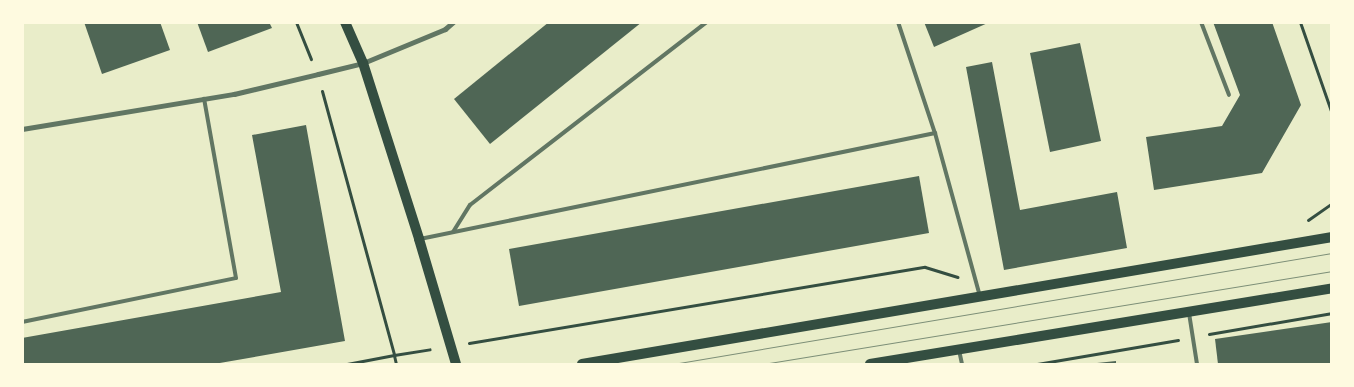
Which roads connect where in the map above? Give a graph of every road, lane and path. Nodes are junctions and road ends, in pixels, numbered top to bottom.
1 (296, 22) edge
2 (345, 22) edge
3 (454, 22) edge
4 (707, 22) edge
5 (898, 22) edge
6 (1201, 22) edge
7 (1300, 22) edge
8 (363, 63) junction
9 (318, 74) junction
10 (1229, 95) dead end
11 (204, 99) junction
12 (1332, 114) edge
13 (22, 129) edge
14 (935, 133) junction
15 (1332, 202) edge
16 (1303, 225) dead end
17 (453, 232) junction
18 (1332, 237) edge
19 (420, 239) junction
20 (976, 284) junction
21 (1332, 288) edge
22 (980, 296) junction
23 (1189, 311) junction
24 (22, 322) edge
25 (452, 346) junction
26 (959, 350) junction
27 (394, 355) junction
28 (347, 364) edge
29 (396, 364) edge
30 (456, 364) edge
31 (582, 364) edge
32 (870, 364) edge
33 (962, 364) edge
34 (1198, 364) edge

1 - 9 path
2 - 8 main road
3 - 8 street
4 - 17 lane
5 - 14 lane
6 - 10 lane
7 - 12 path
8 - 9 street
8 - 19 main road
9 - 11 street
9 - 27 path
11 - 13 street
11 - 24 lane
14 - 17 lane
14 - 20 lane
15 - 16 path
17 - 19 lane
18 - 22 main road
19 - 25 main road
20 - 22 lane
20 - 25 path
21 - 23 main road
22 - 31 main road
23 - 26 main road
23 - 34 lane
25 - 27 path
25 - 30 main road
26 - 32 main road
26 - 33 lane
27 - 28 path
27 - 29 path

